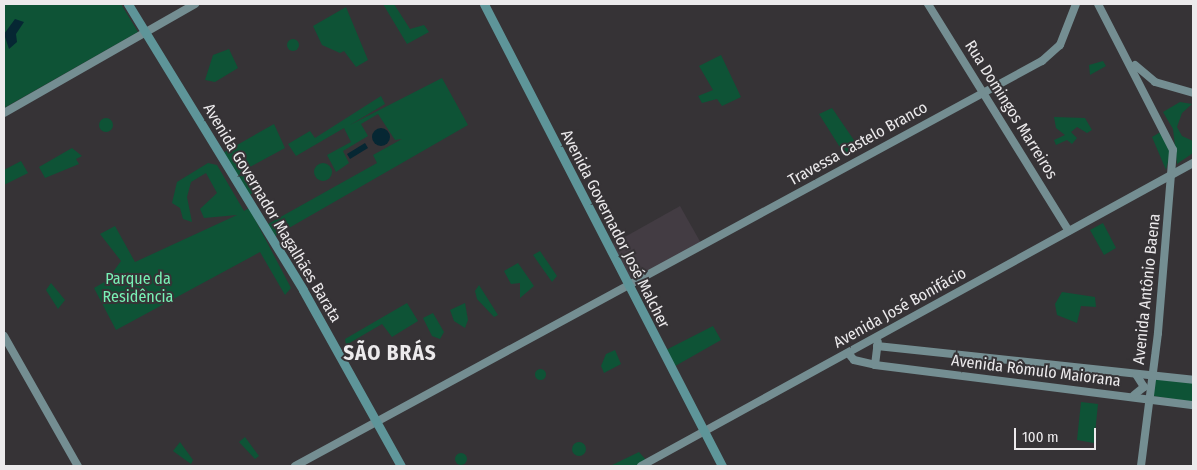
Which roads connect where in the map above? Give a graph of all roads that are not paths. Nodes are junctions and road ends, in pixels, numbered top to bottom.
1 (128, 4) edge
2 (195, 4) edge
3 (484, 4) edge
4 (928, 4) edge
5 (1076, 4) edge
6 (1098, 4) edge
7 (145, 32) junction
8 (1127, 56) junction
9 (983, 92) junction
10 (1193, 93) edge
11 (4, 113) edge
12 (1193, 163) edge
13 (1173, 174) junction
14 (1069, 231) junction
15 (627, 286) junction
16 (878, 335) junction
17 (4, 336) edge
18 (877, 346) junction
19 (848, 353) junction
20 (875, 365) junction
21 (1136, 374) junction
22 (1151, 375) junction
23 (1193, 380) edge
24 (1129, 396) junction
25 (1148, 398) junction
26 (1193, 405) edge
27 (376, 422) junction
28 (703, 433) junction
29 (78, 466) edge
30 (295, 466) edge
31 (401, 466) edge
32 (641, 466) edge
33 (722, 466) edge
34 (1141, 466) edge

1 - 7 main road, Avenida Governador Magalhães Barata
2 - 7 street
3 - 15 main road, Avenida Governador José Malcher
4 - 9 street, Rua Domingos Marreiros
5 - 9 street, Travessa Castelo Branco
6 - 8 street, Avenida Antônio Baena
7 - 11 street
7 - 27 main road, Avenida Governador Magalhães Barata
8 - 10 street
8 - 13 street, Avenida Antônio Baena
9 - 14 street, Rua Domingos Marreiros
9 - 15 street, Travessa Castelo Branco
12 - 13 street, Avenida José Bonifácio
13 - 14 street, Avenida José Bonifácio
13 - 22 street, Avenida Antônio Baena
14 - 16 street, Avenida José Bonifácio
15 - 27 street, Travessa Castelo Branco
15 - 28 main road, Avenida Governador José Malcher
16 - 18 street
16 - 19 street, Avenida José Bonifácio
17 - 29 street
18 - 20 street
18 - 21 street, Avenida Rômulo Maiorana
19 - 20 street, Avenida Rômulo Maiorana
19 - 28 street, Avenida José Bonifácio
20 - 24 street, Avenida Rômulo Maiorana
21 - 22 street, Avenida Rômulo Maiorana
21 - 24 street
22 - 23 street, Avenida Rômulo Maiorana
22 - 25 street, Avenida Antônio Baena
24 - 25 street, Avenida Rômulo Maiorana
25 - 26 street, Avenida Rômulo Maiorana
25 - 34 street, Avenida Antônio Baena
27 - 30 street, Travessa Castelo Branco
27 - 31 main road, Avenida Governador Magalhães Barata
28 - 32 street, Avenida José Bonifácio
28 - 33 main road, Avenida Governador José Malcher

